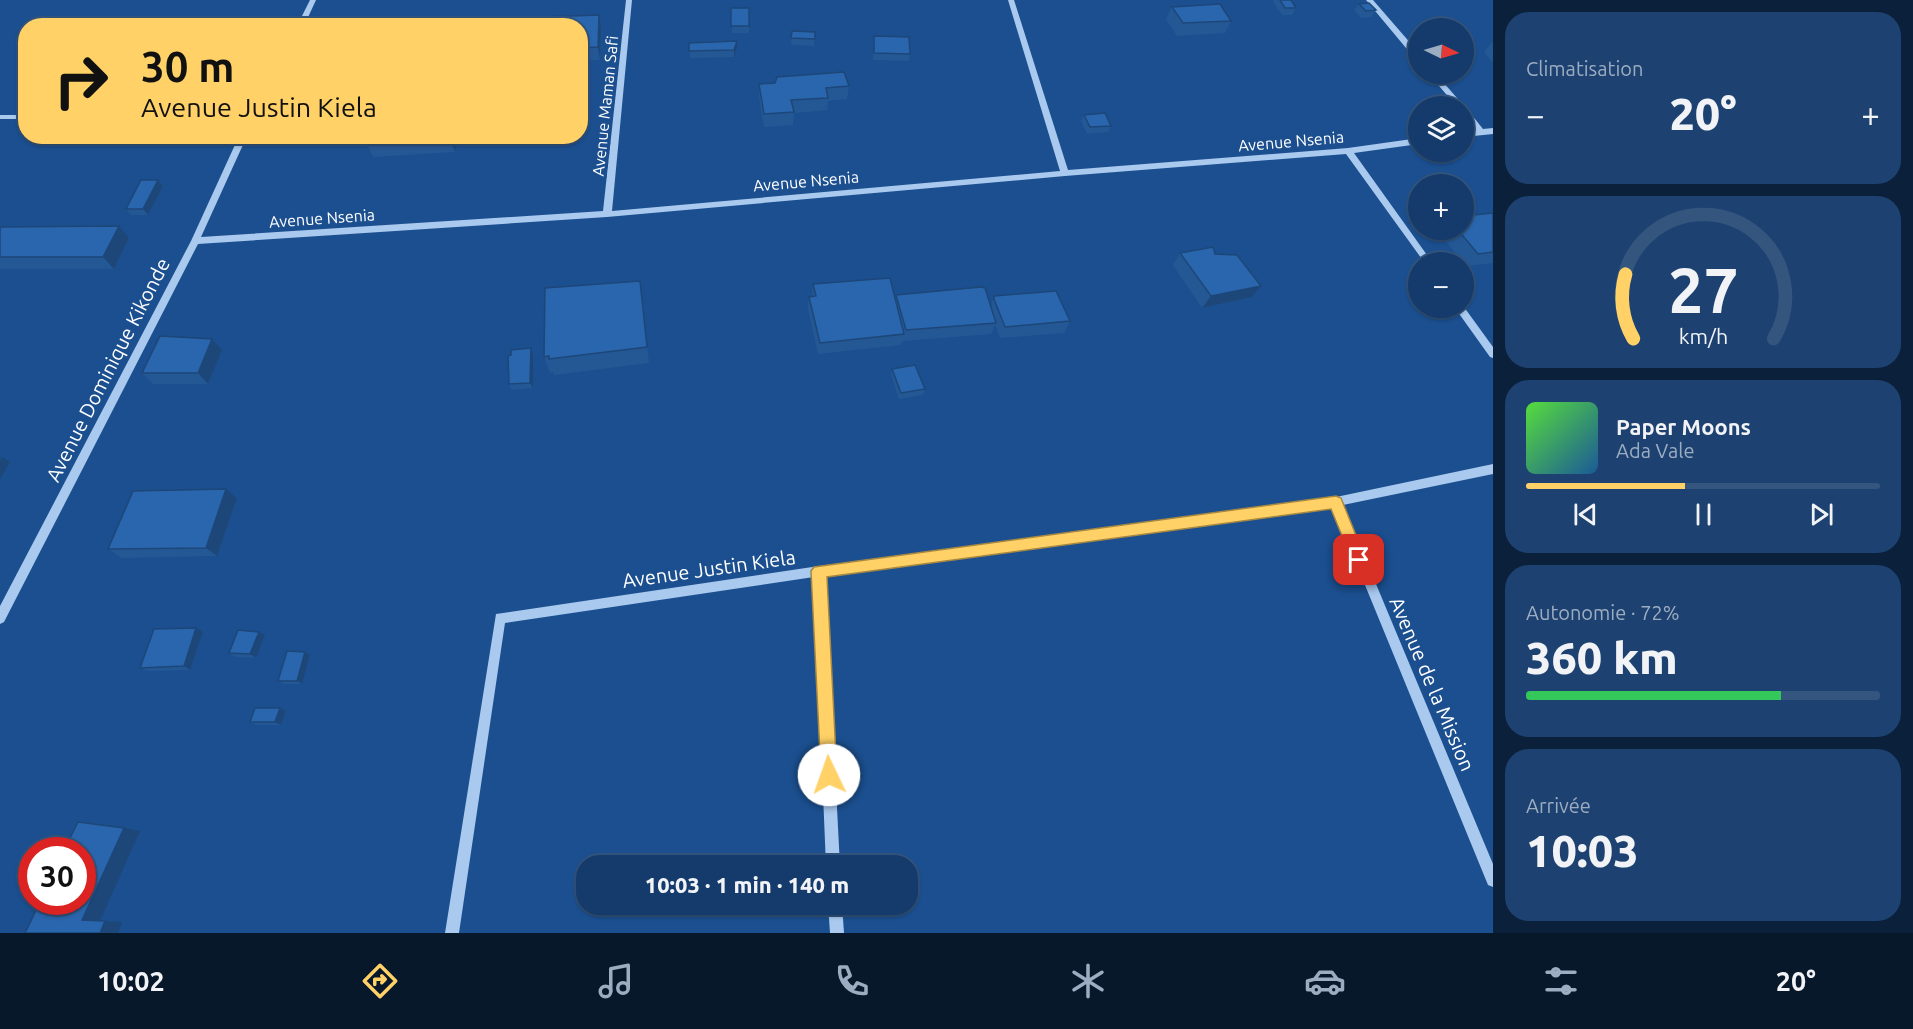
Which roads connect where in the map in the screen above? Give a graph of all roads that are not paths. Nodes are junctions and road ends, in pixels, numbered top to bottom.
1 (314, 0) edge
2 (629, 0) edge
3 (1011, 0) edge
4 (1369, 0) edge
5 (304, 18) edge
6 (1408, 45) edge
7 (1441, 84) edge
8 (1451, 96) edge
9 (0, 117) edge
10 (18, 117) edge
11 (1474, 123) edge
12 (1493, 131) edge
13 (1481, 132) junction
14 (1474, 133) edge
15 (1408, 143) edge
16 (239, 144) edge
17 (1348, 151) junction
18 (1065, 173) junction
19 (607, 214) junction
20 (195, 241) junction
21 (1421, 252) edge
22 (1467, 318) edge
23 (1493, 354) edge
24 (1493, 469) edge
25 (1336, 502) junction
26 (819, 571) junction
27 (0, 618) edge
28 (833, 855) edge
29 (1493, 880) edge
30 (836, 915) edge
31 (452, 933) edge
32 (837, 933) edge

1 - 5 street
2 - 19 street, Avenue Maman Safi
3 - 18 street
4 - 6 street
7 - 8 street
9 - 10 street
11 - 13 street
12 - 13 street
13 - 14 street
15 - 17 street, Avenue Nsenia
16 - 20 street, Avenue Dominique Kikonde
17 - 18 street, Avenue Nsenia
17 - 21 street
18 - 19 street, Avenue Nsenia
19 - 20 street, Avenue Nsenia
20 - 27 street, Avenue Dominique Kikonde
22 - 23 street
24 - 25 street, Avenue Justin Kiela
25 - 26 street, Avenue Justin Kiela
25 - 29 street, Avenue de la Mission
26 - 28 street
26 - 31 street, Avenue Justin Kiela
30 - 32 street

